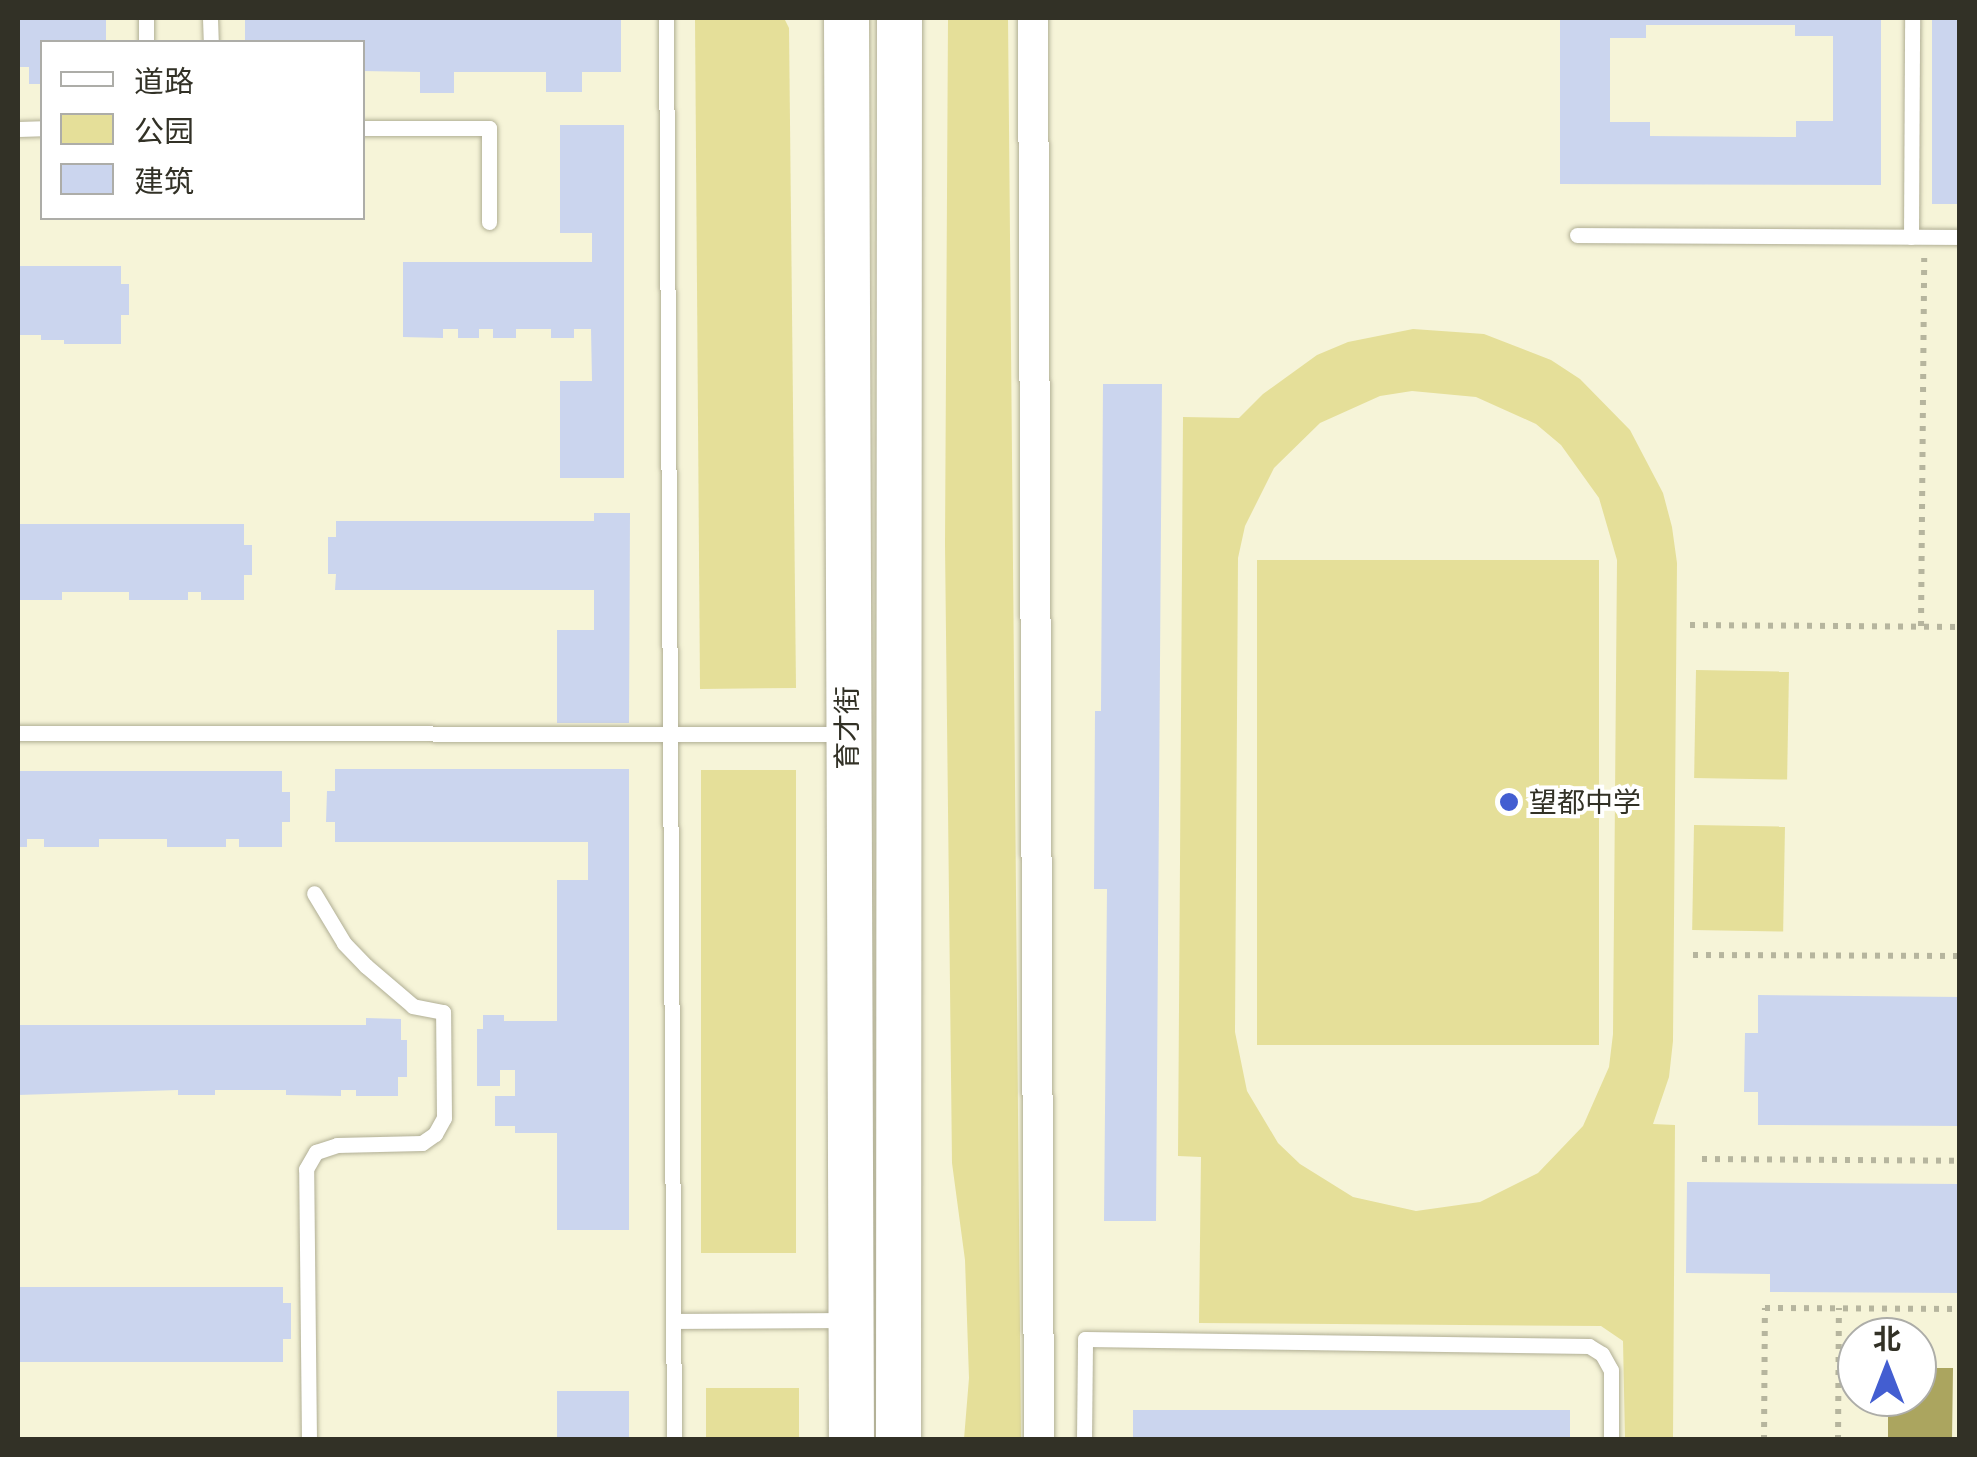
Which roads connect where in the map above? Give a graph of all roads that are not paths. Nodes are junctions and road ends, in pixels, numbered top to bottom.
1 (666, 18) edge
2 (846, 18) edge
3 (899, 18) edge
4 (1032, 18) edge
5 (1912, 18) edge
6 (365, 128) edge
7 (490, 222) dead end
8 (1577, 235) dead end
9 (1917, 237) junction
10 (1960, 237) edge
11 (18, 733) edge
12 (670, 734) junction
13 (847, 734) junction
14 (314, 893) dead end
15 (850, 1320) junction
16 (674, 1321) junction
17 (309, 1440) edge
18 (674, 1440) edge
19 (850, 1440) edge
20 (898, 1440) edge
21 (1039, 1440) edge
22 (1084, 1440) edge
23 (1611, 1440) edge

1 - 12 lane
2 - 13 street, 育才街
3 - 20 street, 育才街
4 - 21 street
5 - 9 lane
6 - 7 lane
8 - 9 lane
9 - 10 lane
11 - 12 lane
12 - 13 lane
12 - 16 lane
13 - 15 street, 育才街
14 - 17 lane
15 - 16 lane
15 - 19 street, 育才街
16 - 18 lane
22 - 23 lane

